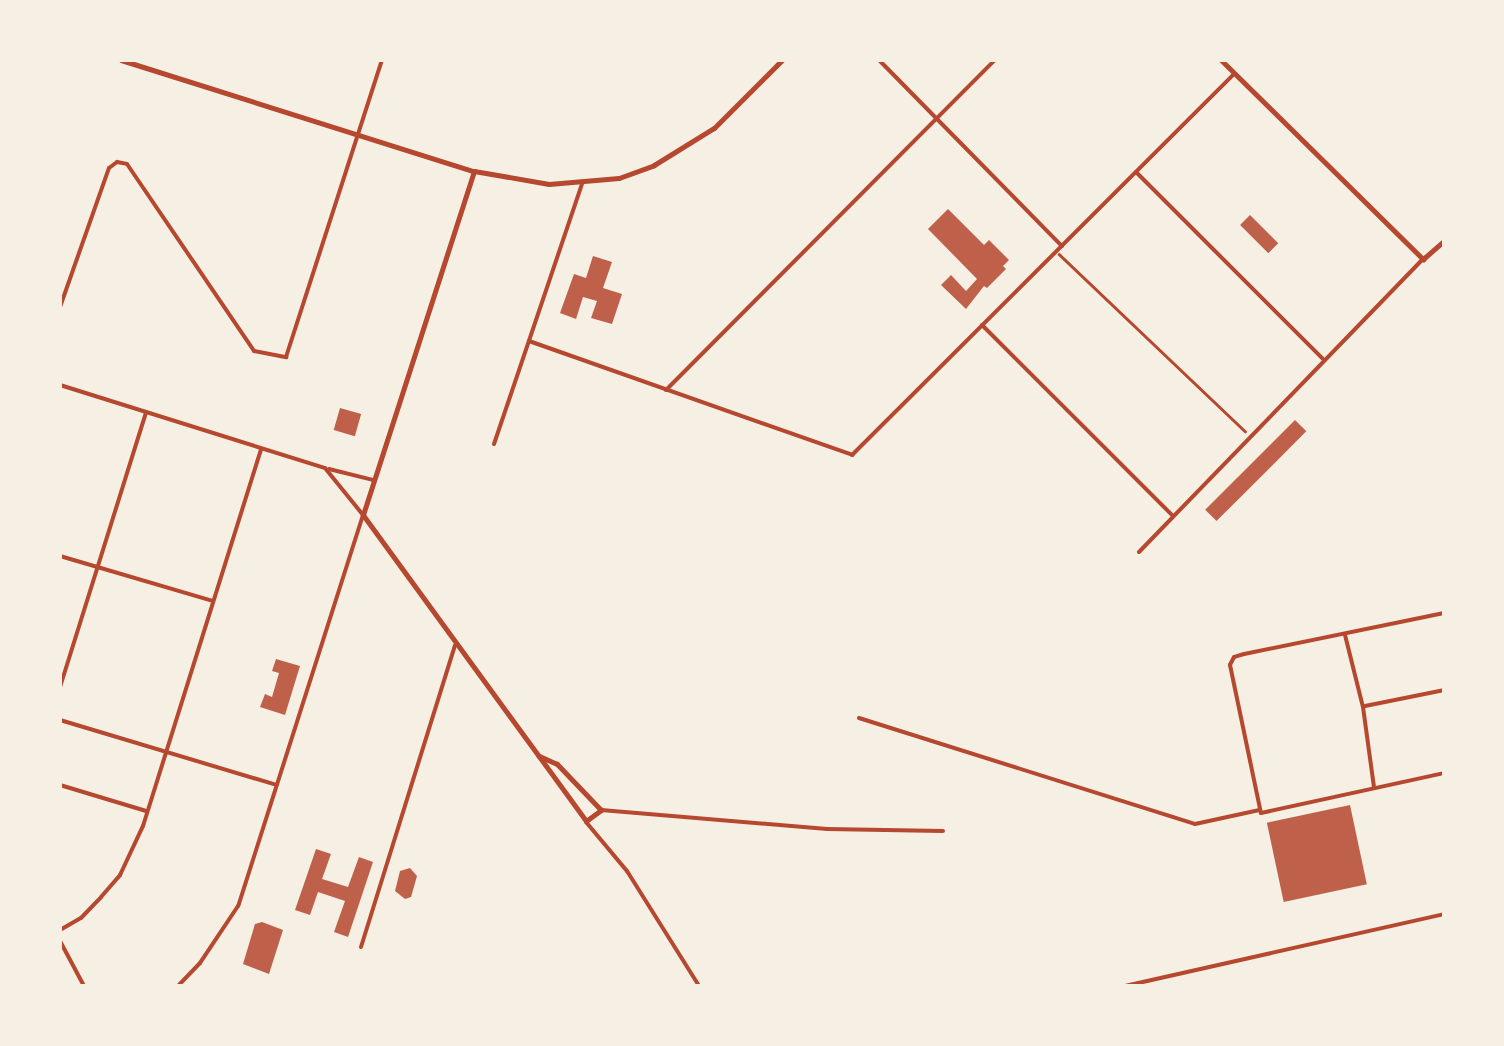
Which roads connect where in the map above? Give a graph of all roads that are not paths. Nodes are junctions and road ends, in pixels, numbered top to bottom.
1 (121, 60) edge
2 (382, 60) edge
3 (782, 60) edge
4 (879, 60) edge
5 (994, 60) edge
6 (1221, 60) edge
7 (1234, 74) junction
8 (937, 117) junction
9 (358, 135) junction
10 (474, 172) junction
11 (1136, 172) junction
12 (582, 184) junction
13 (1444, 241) edge
14 (1062, 246) junction
15 (1423, 259) junction
16 (60, 307) edge
17 (982, 325) junction
18 (529, 341) junction
19 (1324, 359) junction
20 (60, 385) edge
21 (666, 390) junction
22 (146, 412) junction
23 (494, 444) dead end
24 (261, 450) junction
25 (325, 468) junction
26 (373, 480) junction
27 (363, 515) junction
28 (1173, 516) junction
29 (1139, 552) dead end
30 (60, 556) edge
31 (96, 567) junction
32 (213, 601) junction
33 (1444, 613) edge
34 (1344, 635) junction
35 (455, 645) junction
36 (60, 687) edge
37 (1444, 690) edge
38 (1364, 707) junction
39 (859, 718) dead end
40 (60, 720) edge
41 (165, 754) junction
42 (538, 756) junction
43 (1444, 773) edge
44 (276, 785) junction
45 (60, 786) edge
46 (1374, 788) junction
47 (146, 810) junction
48 (601, 810) junction
49 (1259, 810) junction
50 (586, 821) junction
51 (942, 831) dead end
52 (1444, 914) edge
53 (60, 930) edge
54 (60, 941) edge
55 (361, 947) dead end
56 (84, 986) edge
57 (178, 986) edge
58 (699, 986) edge
59 (1125, 986) edge

1 - 9 street
2 - 9 street
3 - 12 street
4 - 8 street
5 - 8 street
6 - 7 street
7 - 11 street
7 - 15 street
8 - 14 street
8 - 21 street
9 - 10 street
9 - 16 street
10 - 12 street
10 - 26 street
11 - 14 street
11 - 19 street
12 - 18 street
13 - 15 street
14 - 17 street
15 - 19 street
17 - 21 street
17 - 28 street
18 - 21 street
18 - 23 street
19 - 28 street
20 - 22 street
22 - 24 street
22 - 31 street
24 - 25 street
24 - 32 street
25 - 26 street
25 - 27 street
26 - 27 street
27 - 35 street
27 - 44 street
28 - 29 street
30 - 31 street
31 - 32 street
31 - 36 street
32 - 41 street
33 - 34 street
34 - 38 street
34 - 49 street
35 - 42 street
35 - 55 street
37 - 38 street
38 - 46 street
39 - 49 street
40 - 41 street
41 - 44 street
41 - 47 street
42 - 48 street
42 - 50 street
43 - 46 street
44 - 57 street
45 - 47 street
46 - 49 street
47 - 53 street
48 - 50 street
48 - 51 street
50 - 58 street
52 - 59 street
54 - 56 street

